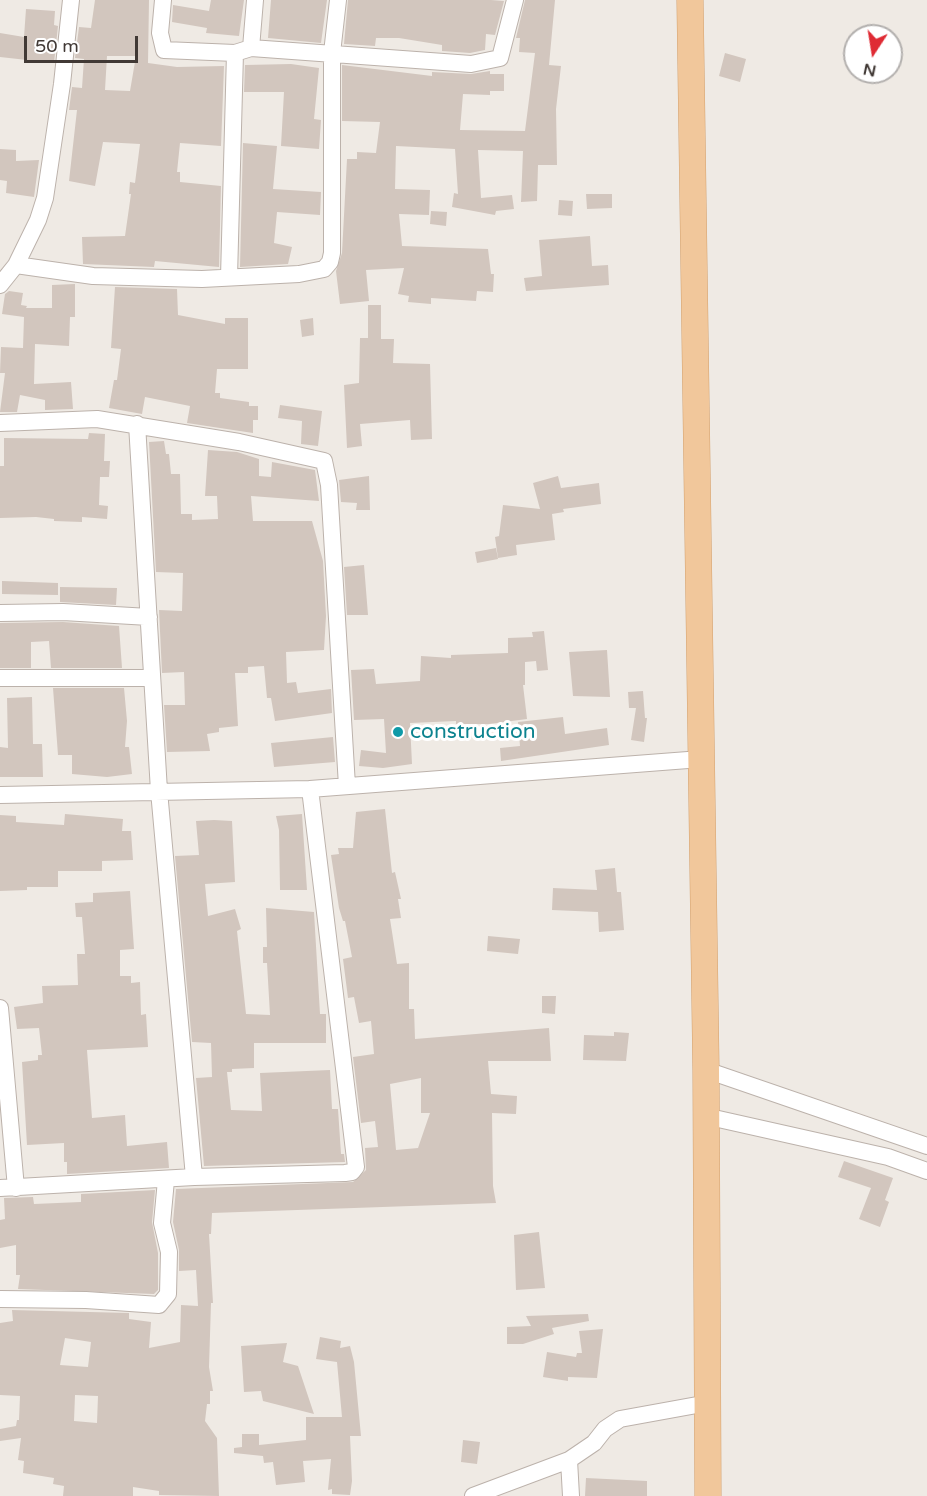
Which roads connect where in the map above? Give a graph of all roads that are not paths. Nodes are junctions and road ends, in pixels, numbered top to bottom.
1 (71, 0) edge
2 (163, 0) edge
3 (255, 0) edge
4 (338, 0) edge
5 (515, 0) edge
6 (690, 0) edge
7 (251, 48) junction
8 (235, 53) junction
9 (332, 53) junction
10 (16, 265) junction
11 (229, 277) junction
12 (0, 285) edge
13 (0, 423) edge
14 (138, 424) junction
15 (0, 613) edge
16 (149, 617) junction
17 (0, 678) edge
18 (152, 678) junction
19 (701, 759) junction
20 (347, 786) junction
21 (310, 789) junction
22 (159, 791) junction
23 (0, 795) edge
24 (0, 1008) edge
25 (3, 1064) edge
26 (706, 1071) junction
27 (5, 1112) edge
28 (705, 1116) junction
29 (927, 1146) edge
30 (927, 1171) edge
31 (194, 1177) junction
32 (166, 1180) junction
33 (8, 1188) edge
34 (0, 1299) edge
35 (708, 1402) junction
36 (568, 1460) junction
37 (473, 1496) edge
38 (571, 1496) edge
39 (708, 1496) edge

1 - 10 street
2 - 8 street
3 - 7 street
4 - 9 street
5 - 9 street
6 - 19 main road
7 - 8 street
7 - 9 street
8 - 11 street
9 - 11 street
10 - 11 street
10 - 12 street
13 - 14 street
14 - 16 street
14 - 20 street
15 - 16 street
16 - 18 street
17 - 18 street
18 - 22 street
19 - 20 street
19 - 26 main road
20 - 21 street
21 - 22 street
21 - 31 street
22 - 23 street
22 - 31 street
24 - 25 street
25 - 27 street
26 - 28 main road
26 - 29 street
27 - 33 street
28 - 30 street
28 - 35 main road
31 - 32 street
32 - 33 street
32 - 34 street
35 - 36 street
35 - 39 main road
36 - 37 street
36 - 38 street

